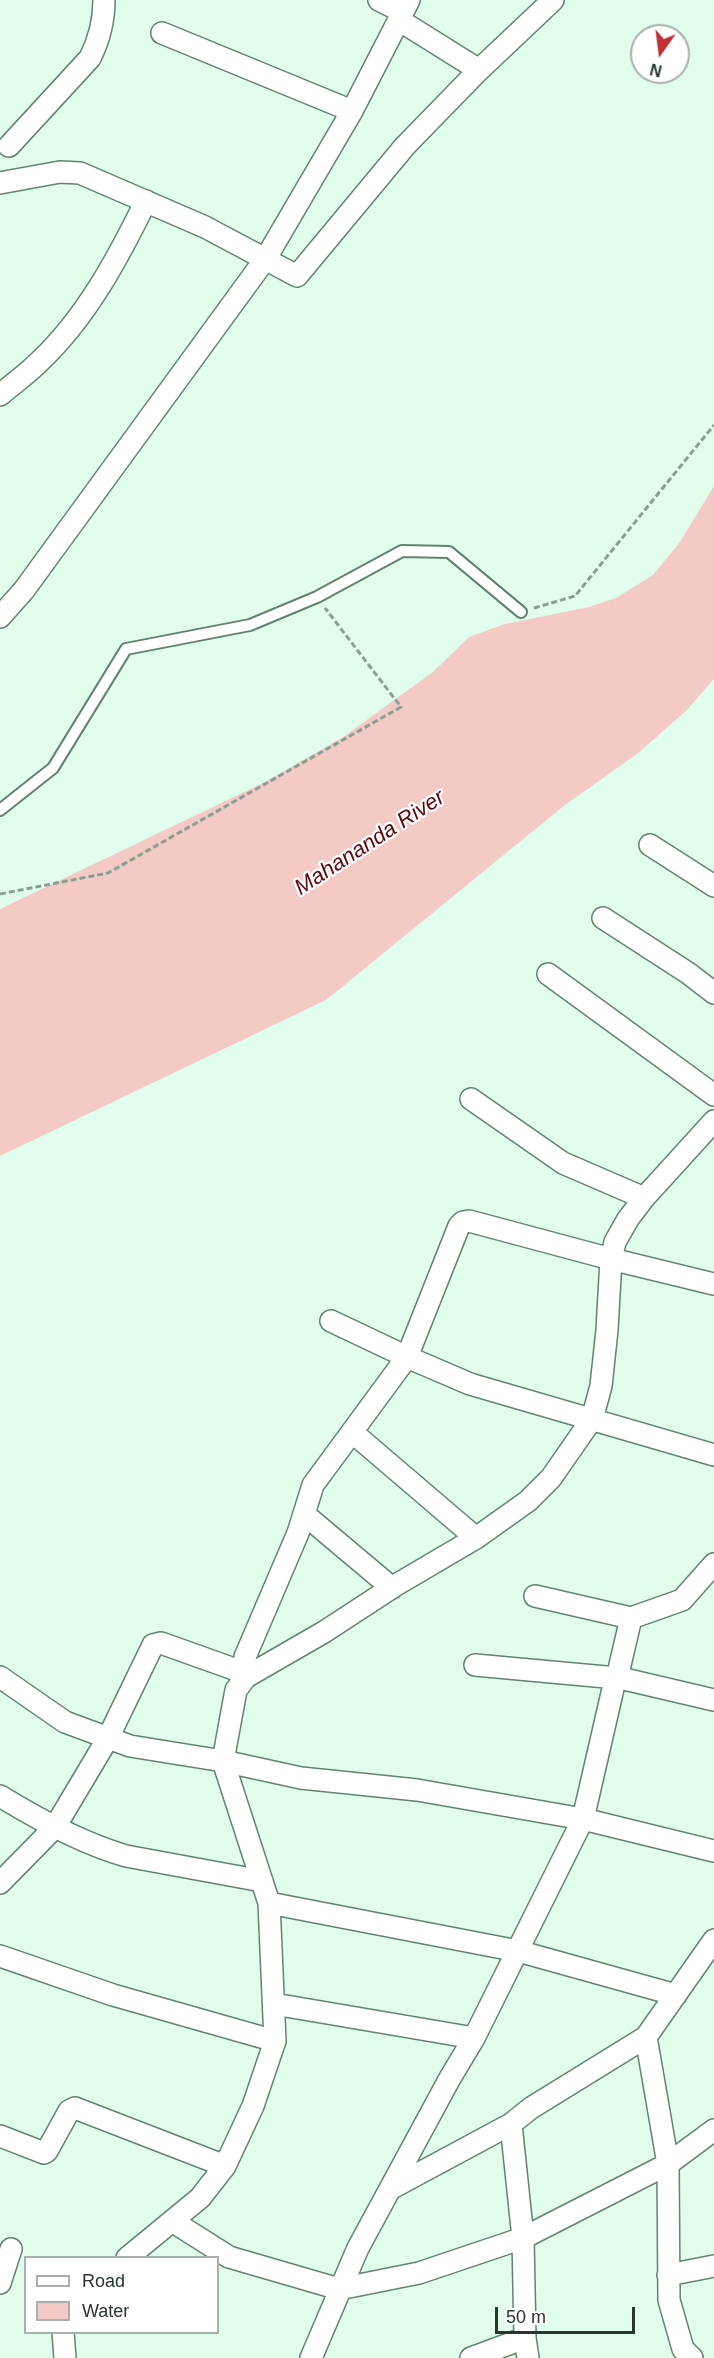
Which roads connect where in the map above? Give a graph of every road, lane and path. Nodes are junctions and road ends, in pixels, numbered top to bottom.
1 (104, 0) edge
2 (379, 0) edge
3 (553, 0) edge
4 (404, 10) edge
5 (162, 33) dead end
6 (479, 70) junction
7 (352, 111) junction
8 (9, 146) dead end
9 (0, 183) edge
10 (146, 201) junction
11 (266, 258) junction
12 (0, 395) edge
13 (714, 425) edge
14 (317, 597) junction
15 (521, 612) joint
16 (0, 617) edge
17 (0, 810) edge
18 (650, 845) dead end
19 (714, 886) edge
20 (0, 894) edge
21 (603, 918) dead end
22 (548, 974) dead end
23 (714, 993) edge
24 (714, 1095) edge
25 (471, 1099) dead end
26 (714, 1121) edge
27 (644, 1198) junction
28 (611, 1259) junction
29 (714, 1284) edge
30 (331, 1321) dead end
31 (407, 1357) junction
32 (592, 1419) junction
33 (352, 1432) junction
34 (714, 1455) edge
35 (304, 1514) junction
36 (476, 1538) junction
37 (714, 1564) edge
38 (392, 1588) junction
39 (535, 1596) dead end
40 (631, 1618) junction
41 (476, 1665) dead end
42 (246, 1675) junction
43 (0, 1677) edge
44 (617, 1678) junction
45 (714, 1700) edge
46 (108, 1738) junction
47 (224, 1761) junction
48 (0, 1796) edge
49 (583, 1819) junction
50 (55, 1827) junction
51 (714, 1851) edge
52 (262, 1881) junction
53 (0, 1883) edge
54 (269, 1903) junction
55 (714, 1940) edge
56 (518, 1951) junction
57 (0, 1956) edge
58 (676, 1995) junction
59 (274, 2004) junction
60 (646, 2037) junction
61 (474, 2038) junction
62 (275, 2041) junction
63 (511, 2124) junction
64 (714, 2130) edge
65 (0, 2136) edge
66 (668, 2164) junction
67 (225, 2166) junction
68 (392, 2188) junction
69 (172, 2221) junction
70 (523, 2238) junction
71 (12, 2250) edge
72 (130, 2256) edge
73 (714, 2266) edge
74 (668, 2275) junction
75 (0, 2283) edge
76 (339, 2289) junction
77 (63, 2334) edge
78 (526, 2348) edge
79 (65, 2358) edge
80 (311, 2358) edge
81 (471, 2358) edge
82 (692, 2358) edge

1 - 8 street
2 - 4 street
3 - 6 street
4 - 6 street
4 - 7 street
5 - 7 street
6 - 11 street
7 - 11 street
9 - 10 street
10 - 11 street
10 - 12 street
11 - 16 street
13 - 15 path
14 - 15 lane
14 - 17 lane
14 - 20 path
18 - 19 street
21 - 23 street
22 - 24 street
25 - 27 street
26 - 27 street
27 - 28 street
28 - 29 street
28 - 31 street
28 - 32 street
30 - 31 street
31 - 32 street
31 - 33 street
32 - 34 street
32 - 36 street
33 - 35 street
33 - 36 street
35 - 38 street
35 - 42 street
36 - 38 street
37 - 40 street
38 - 42 street
39 - 40 street
40 - 44 street
41 - 44 street
42 - 46 street
42 - 47 street
43 - 46 street
44 - 45 street
44 - 49 street
46 - 47 street
46 - 50 street
47 - 49 street
47 - 52 street
48 - 50 street
49 - 51 street
49 - 56 street
50 - 52 street
50 - 53 street
52 - 54 street
54 - 56 street
54 - 59 street
55 - 58 street
56 - 58 street
56 - 61 street
57 - 62 street
58 - 60 street
59 - 61 street
59 - 62 street
60 - 63 street
60 - 66 street
61 - 68 street
62 - 67 street
63 - 68 street
63 - 70 street
64 - 66 street
65 - 67 street
66 - 70 street
66 - 74 street
67 - 69 street
68 - 76 street
69 - 72 street
69 - 76 street
70 - 76 street
70 - 78 street
71 - 75 street
73 - 74 street
74 - 82 street
76 - 80 street
77 - 79 street
78 - 81 street

